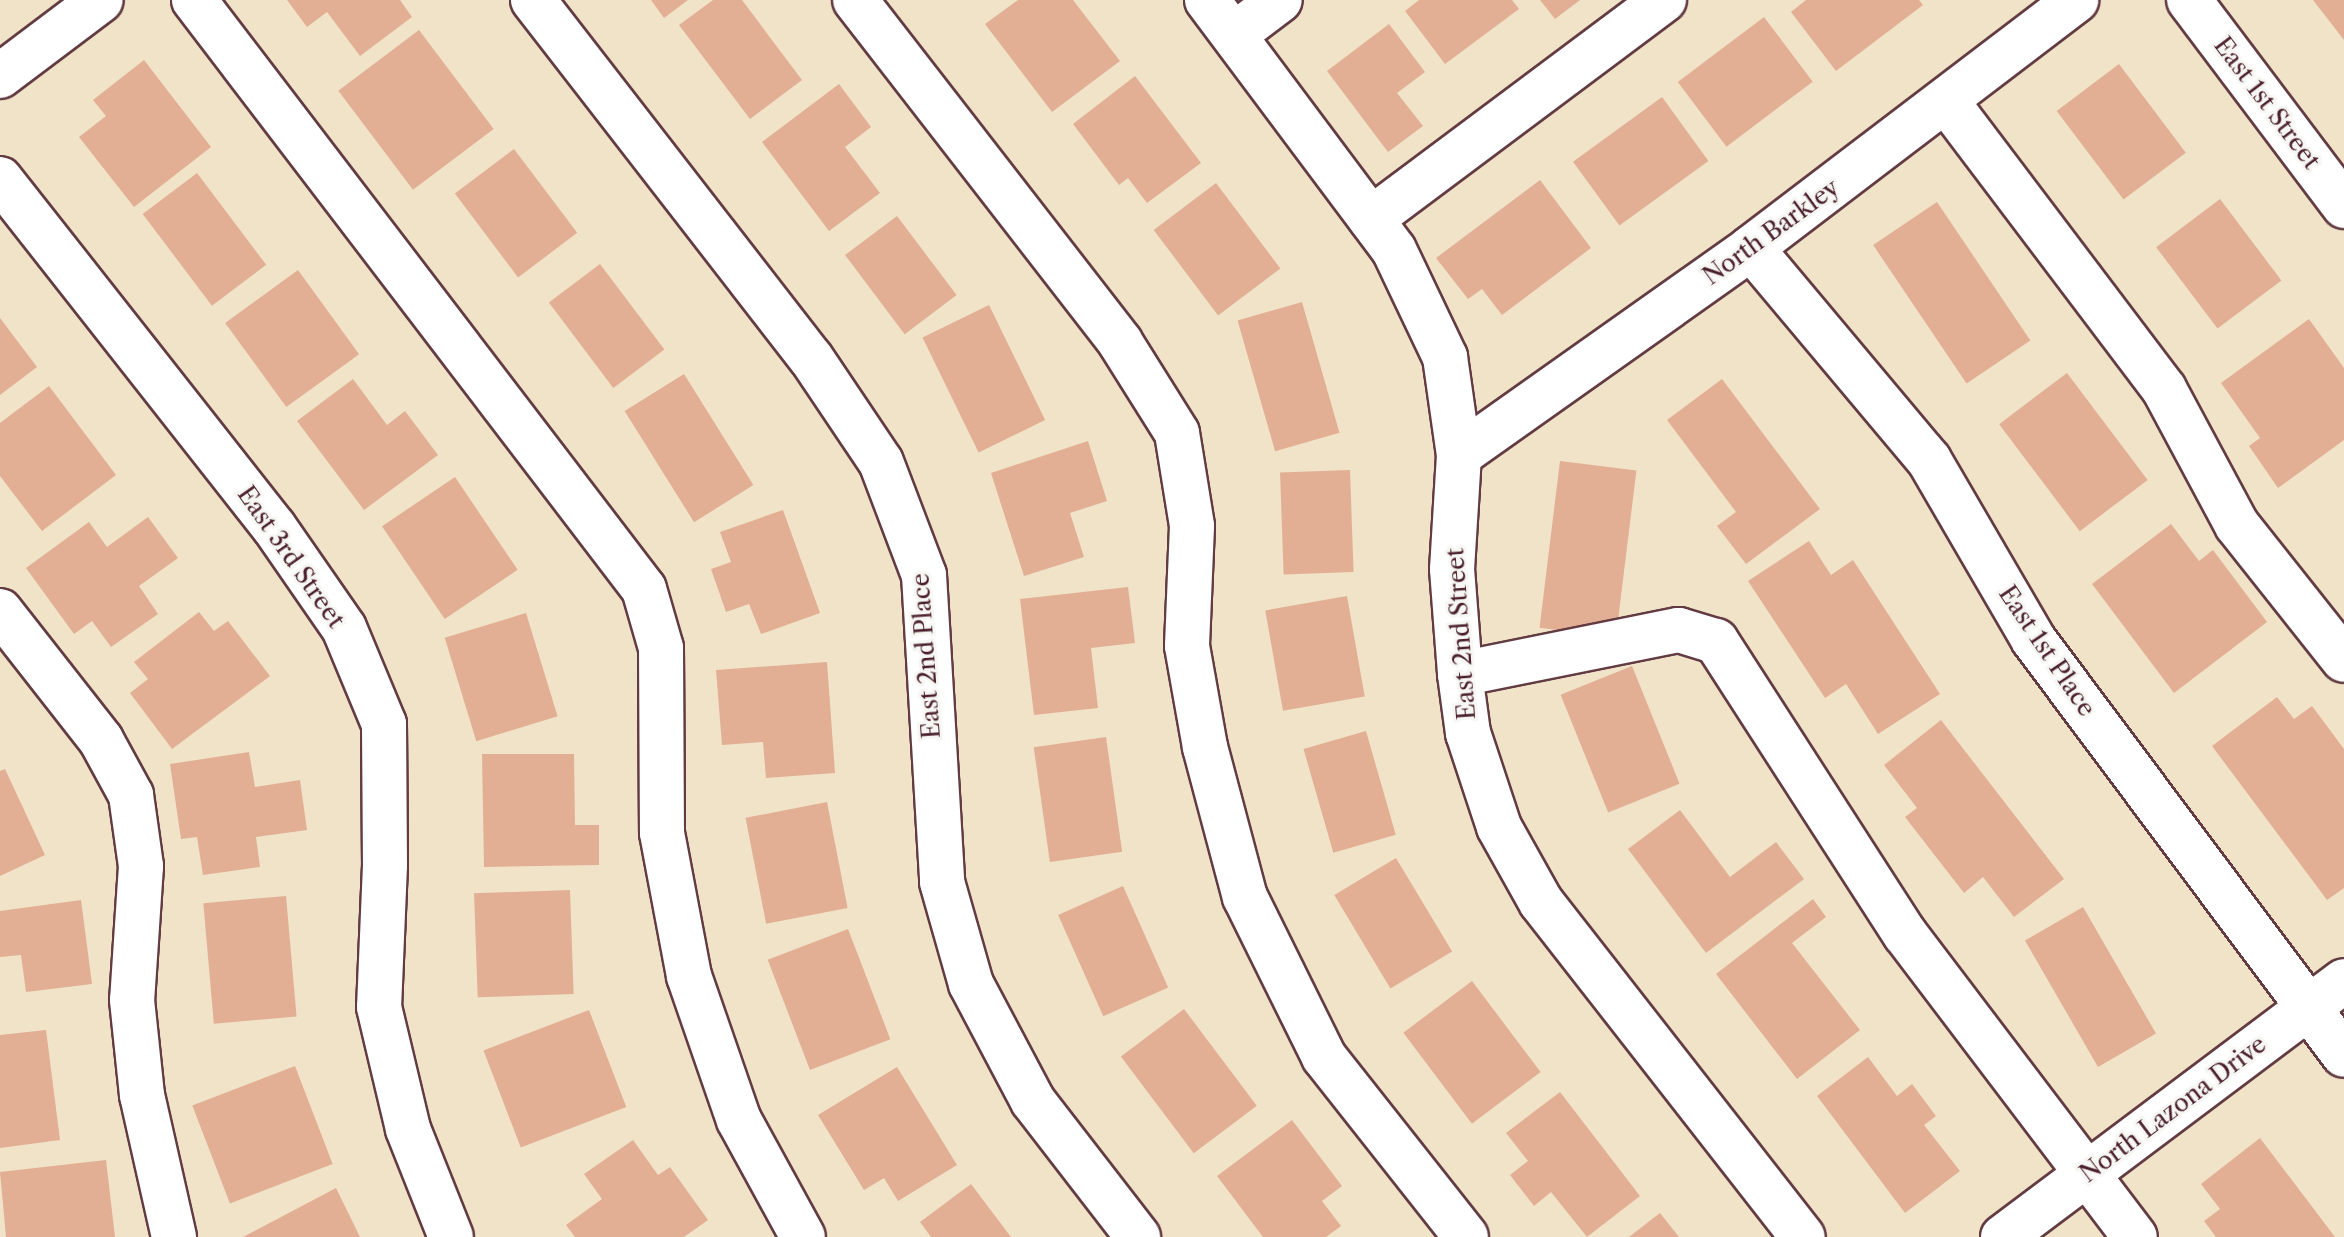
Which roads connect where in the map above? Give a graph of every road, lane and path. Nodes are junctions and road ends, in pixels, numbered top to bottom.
1 (101, 0) edge
2 (194, 0) edge
3 (533, 0) edge
4 (855, 0) edge
5 (1207, 0) edge
6 (1280, 0) edge
7 (1664, 0) edge
8 (2076, 0) edge
9 (2189, 0) edge
10 (1235, 34) junction
11 (0, 76) edge
12 (1947, 102) junction
13 (0, 179) edge
14 (2344, 206) edge
15 (1371, 219) junction
16 (1751, 248) junction
17 (1459, 455) junction
18 (0, 611) edge
19 (2344, 660) edge
20 (1460, 674) junction
21 (2344, 981) edge
22 (2308, 1008) junction
23 (2344, 1055) edge
24 (2087, 1175) junction
25 (174, 1237) edge
26 (451, 1237) edge
27 (803, 1237) edge
28 (1138, 1237) edge
29 (1466, 1237) edge
30 (1803, 1237) edge
31 (2003, 1237) edge
32 (2135, 1237) edge

1 - 11 street
2 - 27 street
3 - 28 street, East 2nd Place
4 - 29 street
5 - 10 street, East 2nd Street
6 - 10 street
7 - 15 street
8 - 12 street, North Barkley
9 - 14 street, East 1st Street
10 - 15 street, East 2nd Street
12 - 16 street, North Barkley
12 - 19 street
13 - 26 street, East 3rd Street
15 - 17 street, East 2nd Street
16 - 17 street, North Barkley
16 - 22 street, East 1st Place
17 - 20 street, East 2nd Street
18 - 25 street
20 - 24 street
20 - 30 street, East 2nd Street
21 - 22 street, North Lazona Drive
22 - 23 street, East 1st Place
22 - 24 street, North Lazona Drive
24 - 31 street, North Lazona Drive
24 - 32 street

